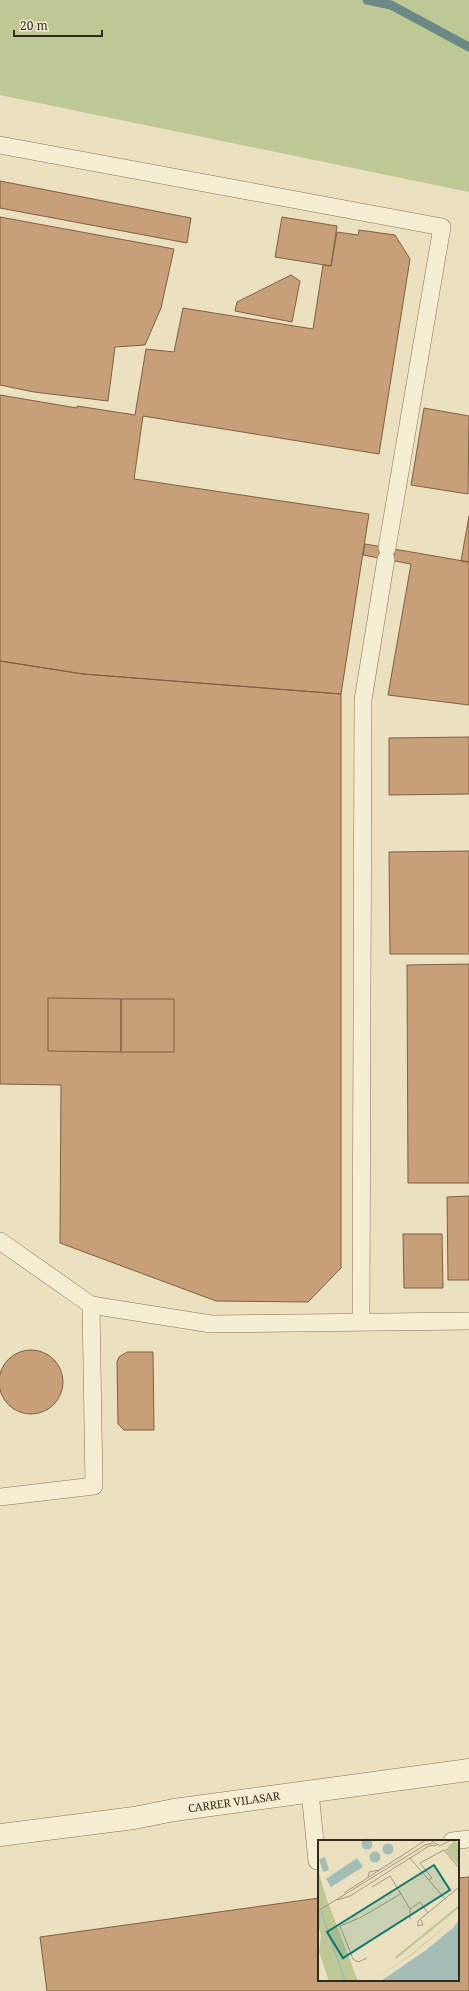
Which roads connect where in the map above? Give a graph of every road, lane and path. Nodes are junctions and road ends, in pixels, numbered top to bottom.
1 (0, 145) edge
2 (0, 1241) edge
3 (91, 1304) junction
4 (469, 1321) edge
5 (361, 1322) junction
6 (0, 1497) edge
7 (469, 1770) edge
8 (310, 1792) junction
9 (0, 1835) edge
10 (469, 1839) edge
11 (459, 1840) edge
12 (318, 1860) edge

1 - 5 lane
2 - 3 lane
3 - 5 lane
3 - 6 lane
4 - 5 lane
7 - 8 street, CARRER VILASAR
8 - 9 street, CARRER VILASAR
8 - 12 lane
10 - 11 lane

